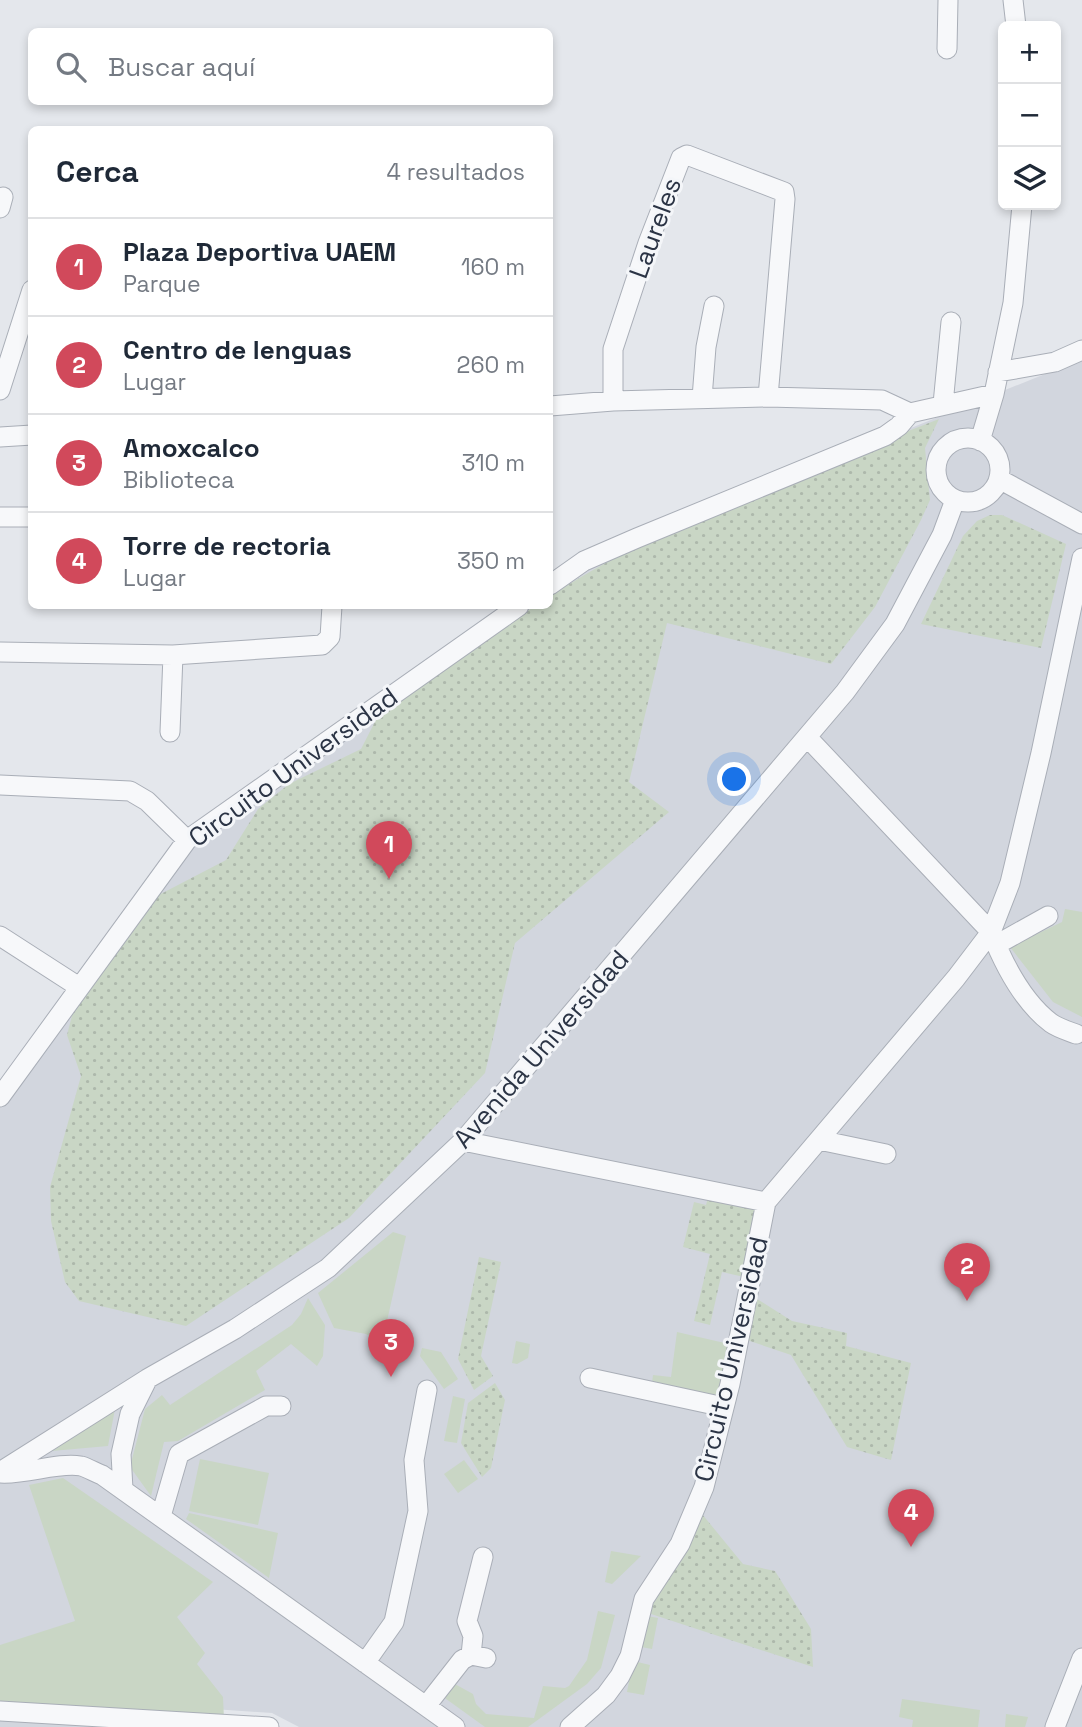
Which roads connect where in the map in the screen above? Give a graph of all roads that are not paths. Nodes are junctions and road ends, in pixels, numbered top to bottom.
1 (948, 0) edge
2 (1013, 0) edge
3 (1015, 21) edge
4 (947, 49) dead end
5 (1022, 210) edge
6 (28, 302) edge
7 (714, 306) dead end
8 (951, 322) dead end
9 (1082, 350) edge
10 (998, 372) junction
11 (0, 390) edge
12 (994, 394) junction
13 (768, 397) junction
14 (702, 398) junction
15 (553, 399) edge
16 (613, 401) junction
17 (943, 404) junction
18 (910, 413) junction
19 (28, 435) edge
20 (0, 437) edge
21 (980, 441) junction
22 (999, 479) junction
23 (955, 500) junction
24 (0, 517) edge
25 (28, 517) edge
26 (1082, 524) edge
27 (1082, 558) edge
28 (553, 583) edge
29 (332, 609) edge
30 (515, 609) edge
31 (0, 652) edge
32 (173, 655) junction
33 (170, 732) dead end
34 (807, 737) junction
35 (0, 785) edge
36 (187, 840) junction
37 (1048, 916) dead end
38 (0, 936) edge
39 (994, 939) junction
40 (79, 987) junction
41 (1076, 1034) dead end
42 (0, 1097) edge
43 (463, 1140) junction
44 (819, 1140) junction
45 (886, 1154) dead end
46 (766, 1202) junction
47 (590, 1378) dead end
48 (147, 1379) junction
49 (427, 1390) dead end
50 (281, 1406) dead end
51 (724, 1407) junction
52 (0, 1473) edge
53 (123, 1489) junction
54 (161, 1516) junction
55 (484, 1557) dead end
56 (1082, 1658) edge
57 (365, 1663) junction
58 (426, 1706) junction
59 (0, 1711) edge
60 (79, 1722) edge
61 (189, 1724) edge
62 (269, 1727) edge
63 (455, 1727) edge
64 (570, 1727) edge
65 (1055, 1727) edge

1 - 4 street
2 - 3 street
5 - 10 street
6 - 11 street
7 - 14 street
8 - 17 street
9 - 10 street
10 - 12 street
12 - 17 street
12 - 21 street
13 - 14 street
13 - 16 street, Laureles
13 - 18 street
14 - 16 street
15 - 16 street
17 - 18 street
18 - 28 street
19 - 20 street
21 - 22 street
21 - 23 street
22 - 23 street
22 - 26 street
23 - 34 street, Avenida Universidad
24 - 25 street
27 - 39 street, Circuito Universidad
29 - 32 street
30 - 36 street, Circuito Universidad
31 - 32 street
32 - 33 street
34 - 39 street
34 - 43 street, Avenida Universidad
35 - 36 street
36 - 40 street, Circuito Universidad
37 - 39 street
38 - 40 street
39 - 41 street
39 - 44 street, Circuito Universidad
40 - 42 street, Circuito Universidad
43 - 46 street, Circuito Universidad
43 - 48 street, Avenida Universidad
44 - 45 street
44 - 46 street, Circuito Universidad
46 - 51 street, Circuito Universidad
47 - 51 street
48 - 52 street, Avenida Universidad
48 - 53 street
49 - 57 street
50 - 54 street
51 - 64 street, Circuito Universidad
52 - 53 street
53 - 54 street
54 - 57 street
55 - 58 street
56 - 65 street
57 - 58 street
58 - 63 street
59 - 60 street
60 - 61 street
61 - 62 street

